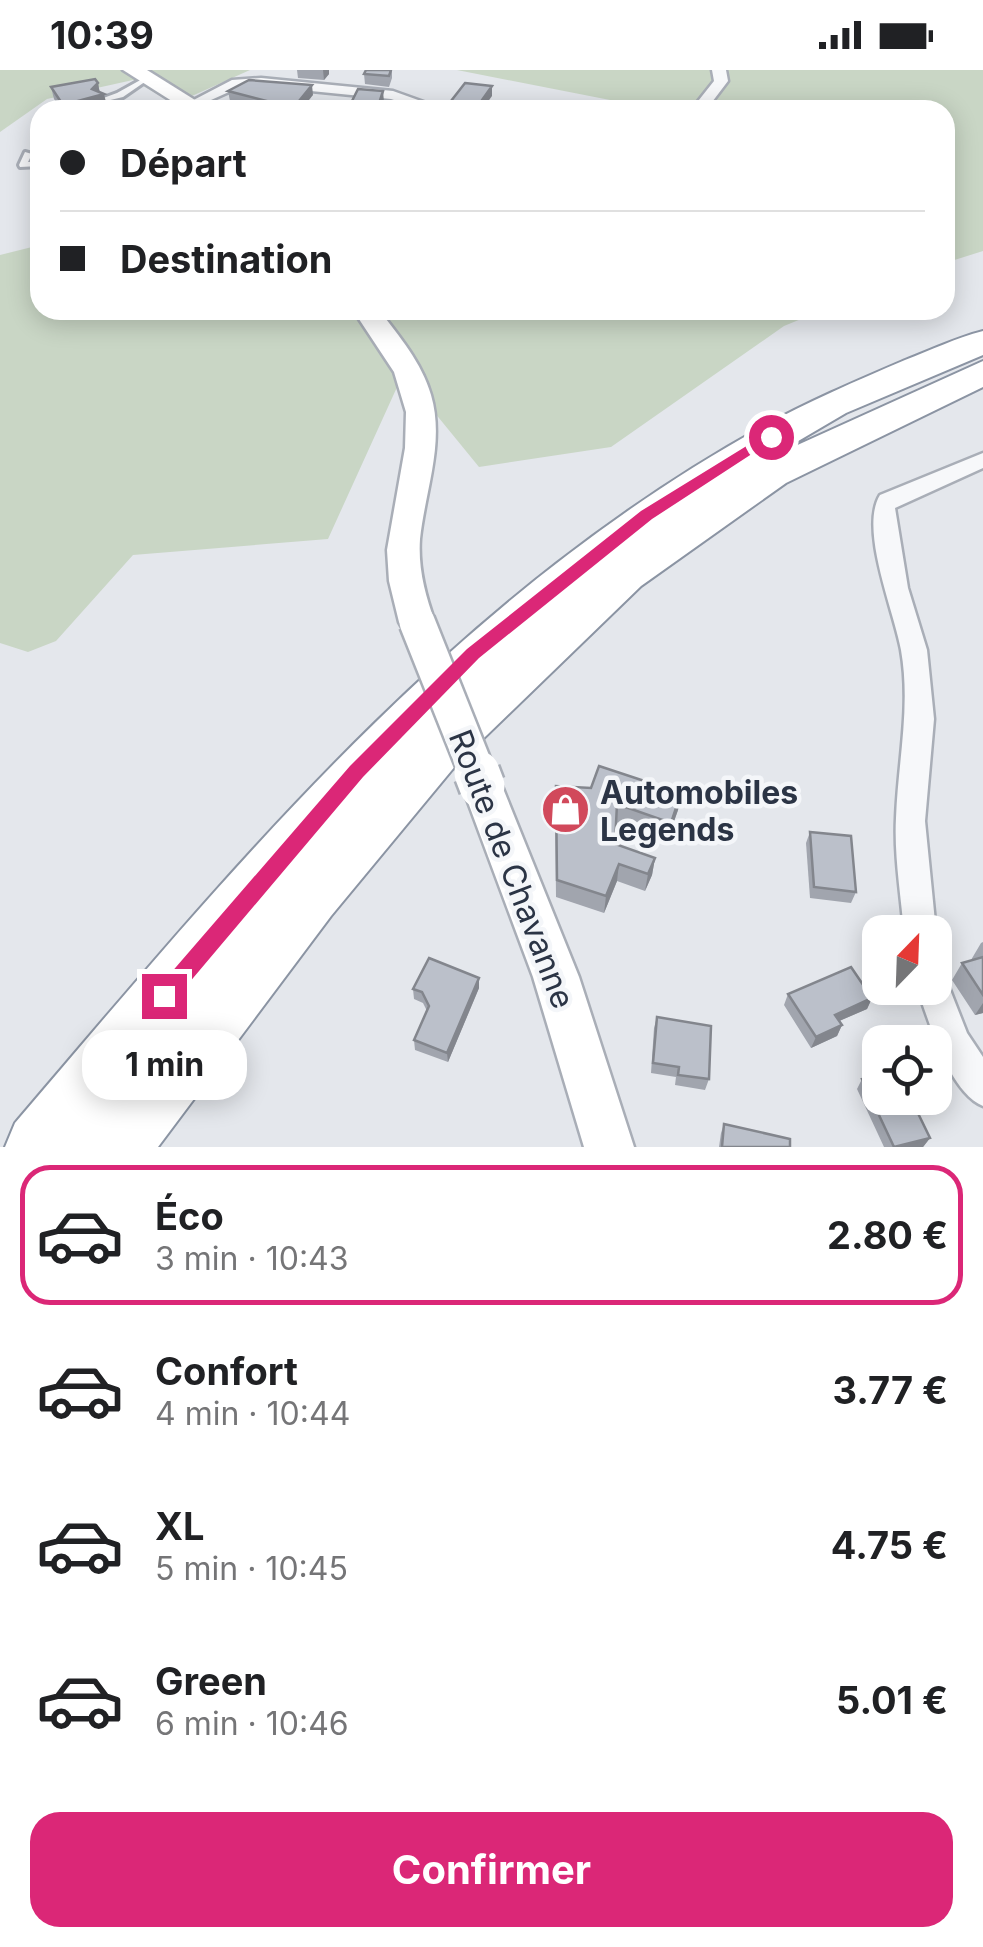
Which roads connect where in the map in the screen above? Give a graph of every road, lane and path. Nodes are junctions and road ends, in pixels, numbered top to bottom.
1 (260, 70) edge
2 (719, 70) edge
3 (139, 75) edge
4 (237, 83) junction
5 (102, 100) edge
6 (174, 100) edge
7 (202, 100) edge
8 (407, 100) edge
9 (706, 100) edge
10 (28, 154) dead end
11 (30, 165) edge
12 (373, 320) edge
13 (983, 342) edge
14 (983, 372) edge
15 (983, 460) edge
16 (918, 915) edge
17 (939, 1005) edge
18 (983, 1090) edge
19 (40, 1147) edge
20 (115, 1147) edge
21 (608, 1147) edge

1 - 4 street
2 - 9 street
3 - 5 lane
3 - 6 main road
4 - 7 street
4 - 8 street
10 - 11 lane
12 - 21 main road, Route de Chavanne, bridge
13 - 19 highway
14 - 20 highway
15 - 16 street
17 - 18 street

